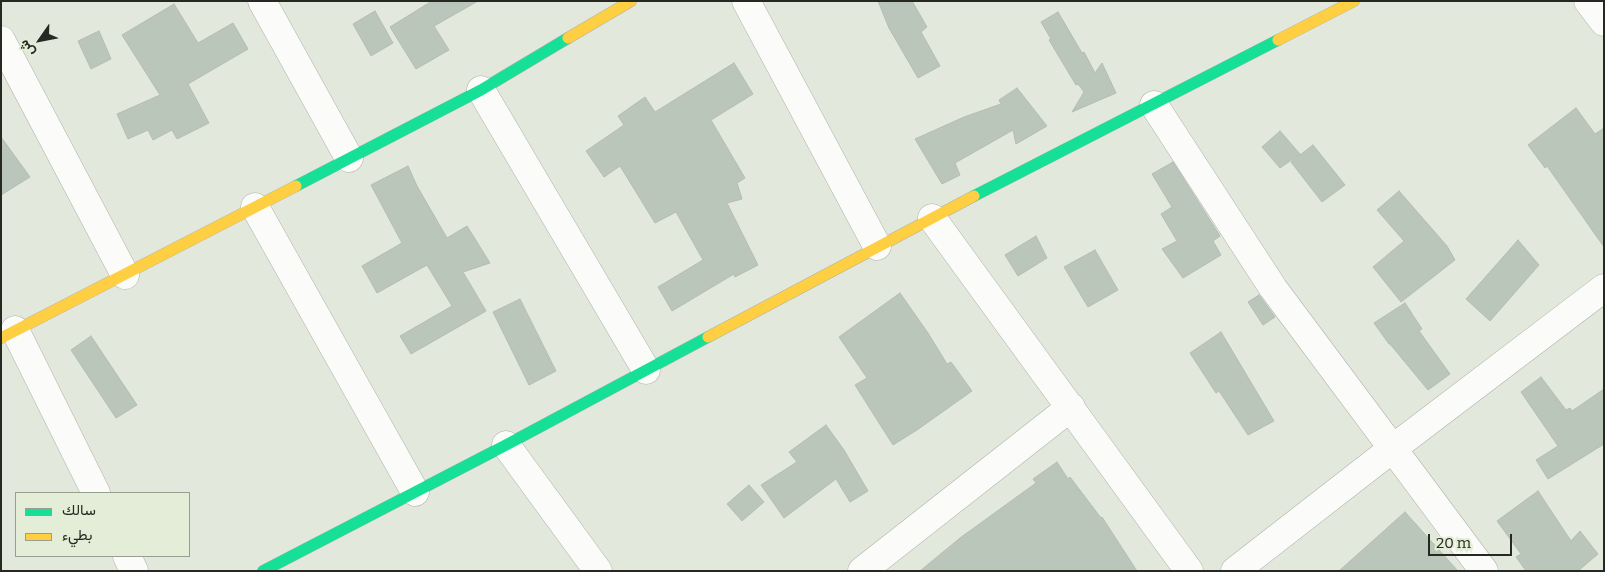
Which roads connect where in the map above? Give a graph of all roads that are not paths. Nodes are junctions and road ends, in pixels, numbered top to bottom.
1 (262, 1) edge
2 (631, 1) edge
3 (746, 1) edge
4 (1588, 1) edge
5 (1337, 5) edge
6 (1604, 22) edge
7 (1, 40) edge
8 (481, 90) junction
9 (1154, 105) junction
10 (349, 158) junction
11 (255, 207) junction
12 (932, 218) junction
13 (877, 246) junction
14 (125, 275) junction
15 (1604, 288) edge
16 (8, 334) edge
17 (646, 370) junction
18 (1071, 407) junction
19 (506, 445) junction
20 (1392, 449) junction
21 (95, 492) edge
22 (415, 492) junction
23 (127, 557) edge
24 (134, 571) edge
25 (262, 571) edge
26 (598, 571) edge
27 (862, 571) edge
28 (1189, 571) edge
29 (1235, 571) edge
30 (1484, 571) edge

1 - 10 street
2 - 8 street
3 - 13 street
4 - 6 street
5 - 9 street
7 - 14 street
8 - 10 street
8 - 17 street
9 - 12 street
9 - 20 street
10 - 11 street
11 - 14 street
11 - 22 street
12 - 13 street
12 - 18 street
13 - 17 street
14 - 16 street
15 - 20 street
16 - 21 street
17 - 19 street
18 - 27 street
18 - 28 street
19 - 22 street
19 - 26 street
20 - 29 street
20 - 30 street
22 - 25 street
23 - 24 street

